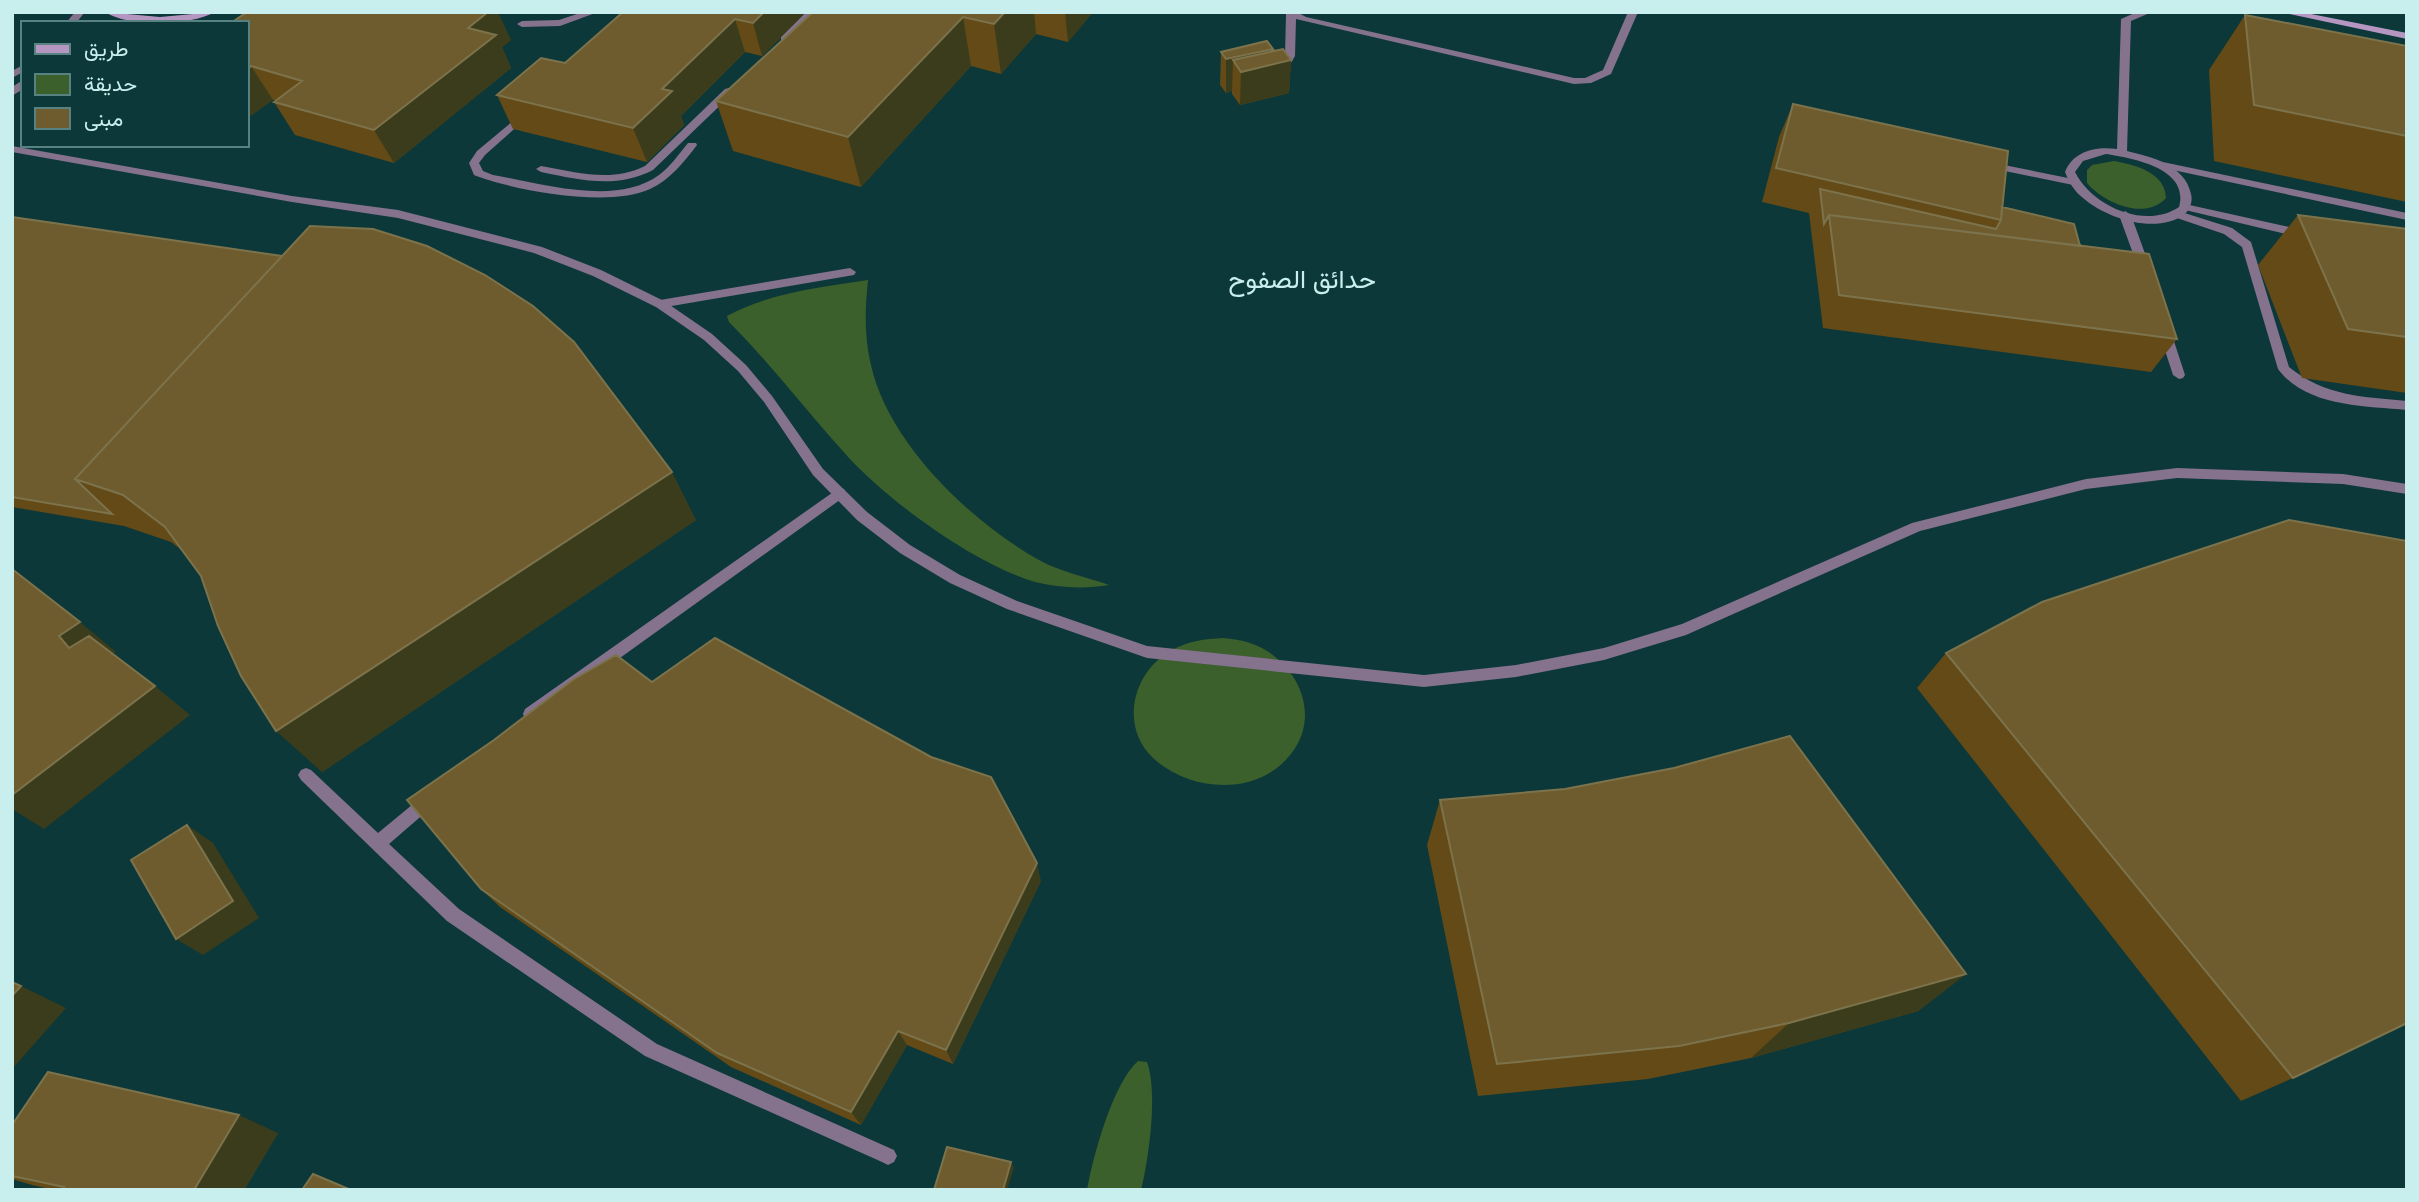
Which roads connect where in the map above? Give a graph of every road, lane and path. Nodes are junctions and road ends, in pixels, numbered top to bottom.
1 (110, 12) edge
2 (209, 12) edge
3 (567, 12) edge
4 (593, 12) edge
5 (812, 12) edge
6 (1633, 12) edge
7 (2116, 12) edge
8 (2147, 12) edge
9 (2285, 12) edge
10 (1290, 13) edge
11 (533, 16) dead end
12 (2126, 19) junction
13 (146, 21) edge
14 (157, 21) edge
15 (522, 24) dead end
16 (2407, 37) edge
17 (774, 49) edge
18 (1279, 74) edge
19 (735, 86) edge
20 (531, 109) edge
21 (692, 145) dead end
22 (12, 149) edge
23 (2122, 153) junction
24 (2158, 164) junction
25 (2004, 168) edge
26 (541, 169) dead end
27 (2073, 182) junction
28 (2180, 211) junction
29 (2124, 215) junction
30 (2407, 217) edge
31 (2241, 220) junction
32 (2309, 235) edge
33 (2247, 245) junction
34 (850, 272) dead end
35 (2149, 284) edge
36 (660, 304) junction
37 (2162, 323) edge
38 (2179, 375) edge
39 (2407, 406) edge
40 (2407, 489) edge
41 (839, 493) junction
42 (513, 728) edge
43 (306, 775) dead end
44 (440, 790) edge
45 (377, 844) junction
46 (888, 1156) dead end

1 - 13 street
2 - 14 street
3 - 11 street
4 - 15 street
5 - 17 street
6 - 10 street
7 - 12 street
8 - 12 street
9 - 16 street
10 - 18 street
12 - 23 street
19 - 26 street
20 - 21 street
22 - 36 street
23 - 24 street
23 - 27 street
24 - 28 street
24 - 30 street
25 - 27 street
27 - 29 street
28 - 29 street
28 - 31 street
28 - 33 street
29 - 35 street
31 - 32 street
31 - 33 street
33 - 39 street
34 - 36 street
36 - 41 street
37 - 38 street
40 - 41 street
41 - 42 street
43 - 45 street
44 - 45 street
45 - 46 street

